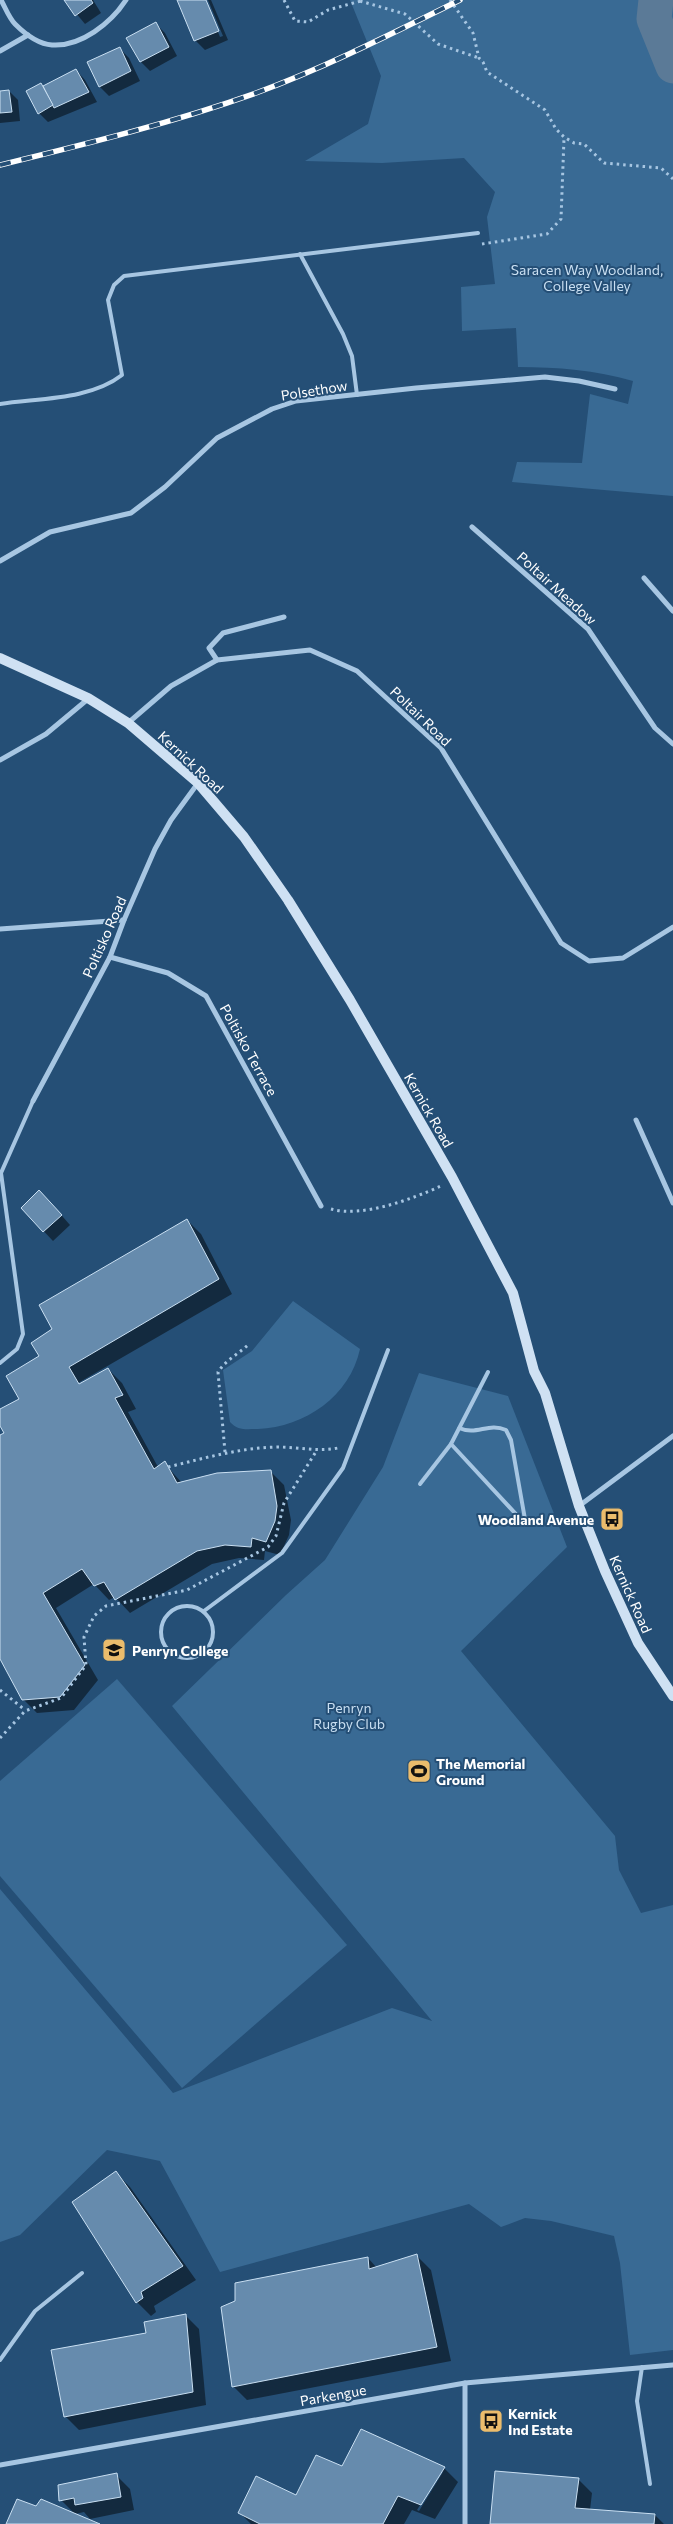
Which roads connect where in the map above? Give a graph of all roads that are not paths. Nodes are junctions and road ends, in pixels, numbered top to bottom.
1 (1, 0) edge
2 (126, 0) edge
3 (28, 35) junction
4 (0, 51) edge
5 (478, 233) road end
6 (300, 254) junction
7 (615, 389) dead end
8 (357, 395) junction
9 (0, 404) edge
10 (472, 527) dead end
11 (0, 561) edge
12 (644, 578) dead end
13 (673, 612) edge
14 (284, 617) dead end
15 (0, 658) edge
16 (217, 660) junction
17 (88, 698) junction
18 (128, 723) junction
19 (673, 744) edge
20 (0, 760) edge
21 (198, 783) junction
22 (124, 920) junction
23 (673, 927) edge
24 (0, 929) edge
25 (110, 957) junction
26 (33, 1101) joint
27 (636, 1120) dead end
28 (673, 1203) edge
29 (321, 1206) road end
30 (388, 1350) dead end
31 (0, 1363) edge
32 (488, 1372) dead end
33 (459, 1428) junction
34 (673, 1436) edge
35 (451, 1444) junction
36 (420, 1484) dead end
37 (580, 1506) junction
38 (204, 1611) junction
39 (673, 1696) edge
40 (82, 2274) dead end
41 (0, 2360) edge
42 (673, 2365) edge
43 (642, 2368) junction
44 (465, 2383) junction
45 (0, 2465) edge
46 (650, 2484) dead end
47 (465, 2524) edge

1 - 3 street
2 - 3 street
3 - 4 street
5 - 6 lane
6 - 8 lane
6 - 9 lane
7 - 8 street, Polsethow
8 - 11 street, Polsethow
10 - 19 street, Poltair Meadow
12 - 13 street
14 - 16 street
15 - 17 street, Kernick Road
16 - 18 street, Poltair Road
16 - 23 street, Poltair Road
17 - 18 street, Kernick Road
17 - 20 street
18 - 21 street, Kernick Road
21 - 22 street, Poltisko Road
21 - 37 street, Kernick Road
22 - 24 street
22 - 25 street, Poltisko Road
25 - 26 street, Poltisko Road
25 - 29 street, Poltisko Terrace
26 - 31 lane
27 - 28 street
30 - 38 lane
32 - 33 lane
33 - 35 lane
33 - 35 lane
34 - 37 street
35 - 36 lane
37 - 39 street, Kernick Road
38 - 38 lane
40 - 41 lane
42 - 43 street, Parkengue
43 - 44 street, Parkengue
43 - 46 lane
44 - 45 street, Parkengue
44 - 47 street

